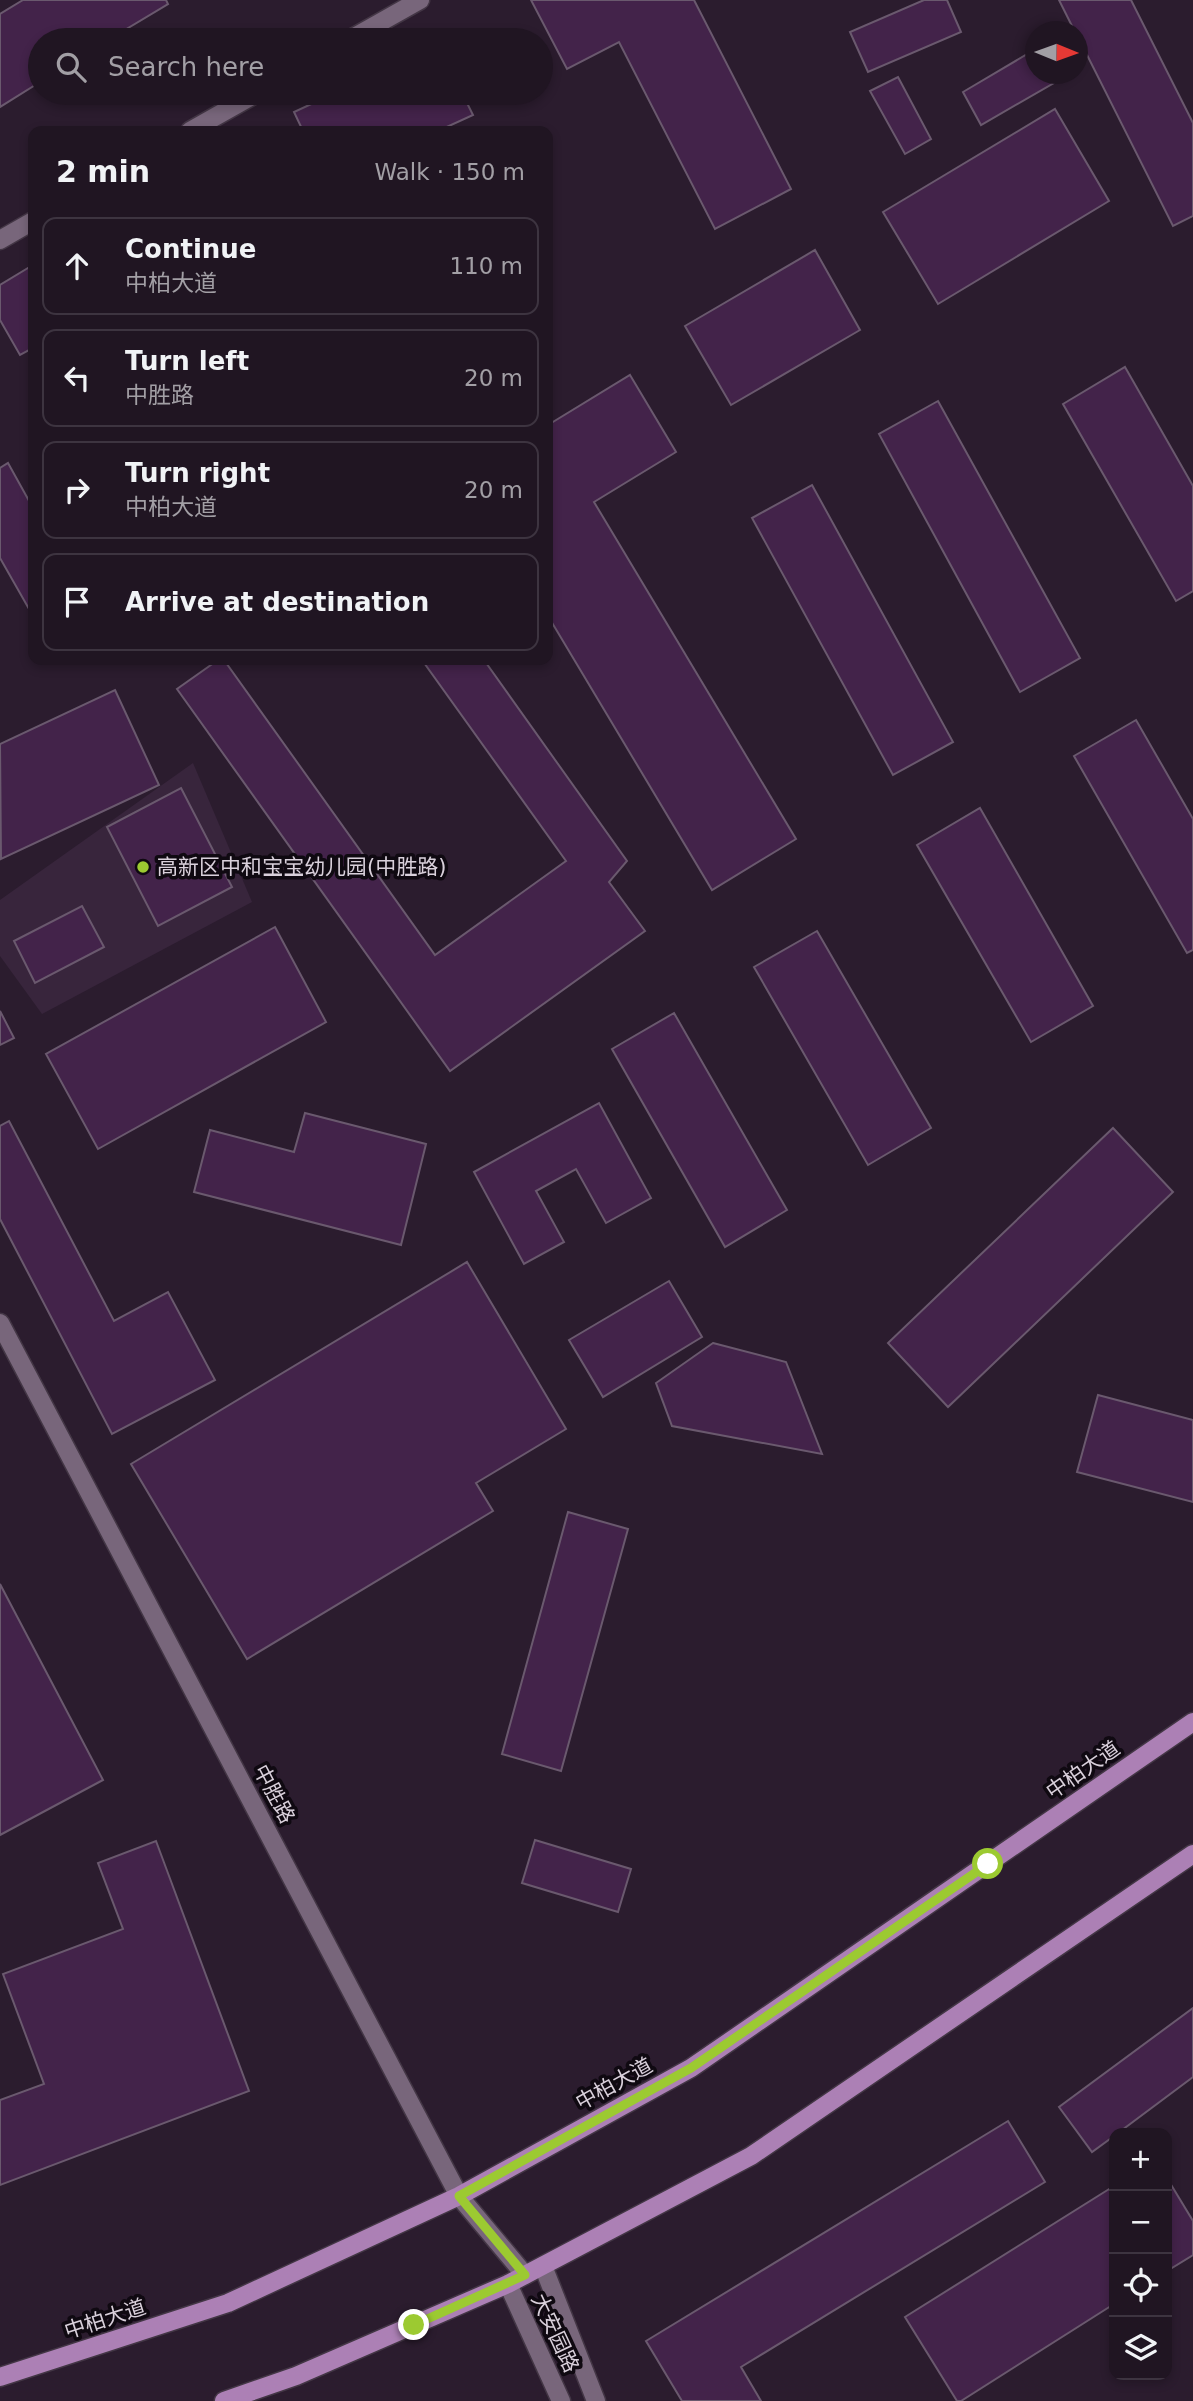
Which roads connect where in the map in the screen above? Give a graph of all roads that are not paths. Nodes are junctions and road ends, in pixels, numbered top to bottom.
1 (420, 0) edge
2 (370, 28) edge
3 (236, 105) edge
4 (199, 126) edge
5 (28, 224) edge
6 (0, 240) edge
7 (0, 1323) edge
8 (1193, 1723) edge
9 (1193, 1854) edge
10 (459, 2196) junction
11 (543, 2266) junction
12 (525, 2275) junction
13 (508, 2284) junction
14 (0, 2377) edge
15 (224, 2401) edge
16 (561, 2401) edge
17 (596, 2401) edge

1 - 2 street
3 - 4 street
5 - 6 street
7 - 10 street, 中胜路
8 - 10 main road, 中柏大道
9 - 11 main road
10 - 12 street, 中胜路
10 - 14 main road, 中柏大道
11 - 12 main road
11 - 17 street
12 - 13 main road
13 - 15 main road
13 - 16 street, 大安园路

